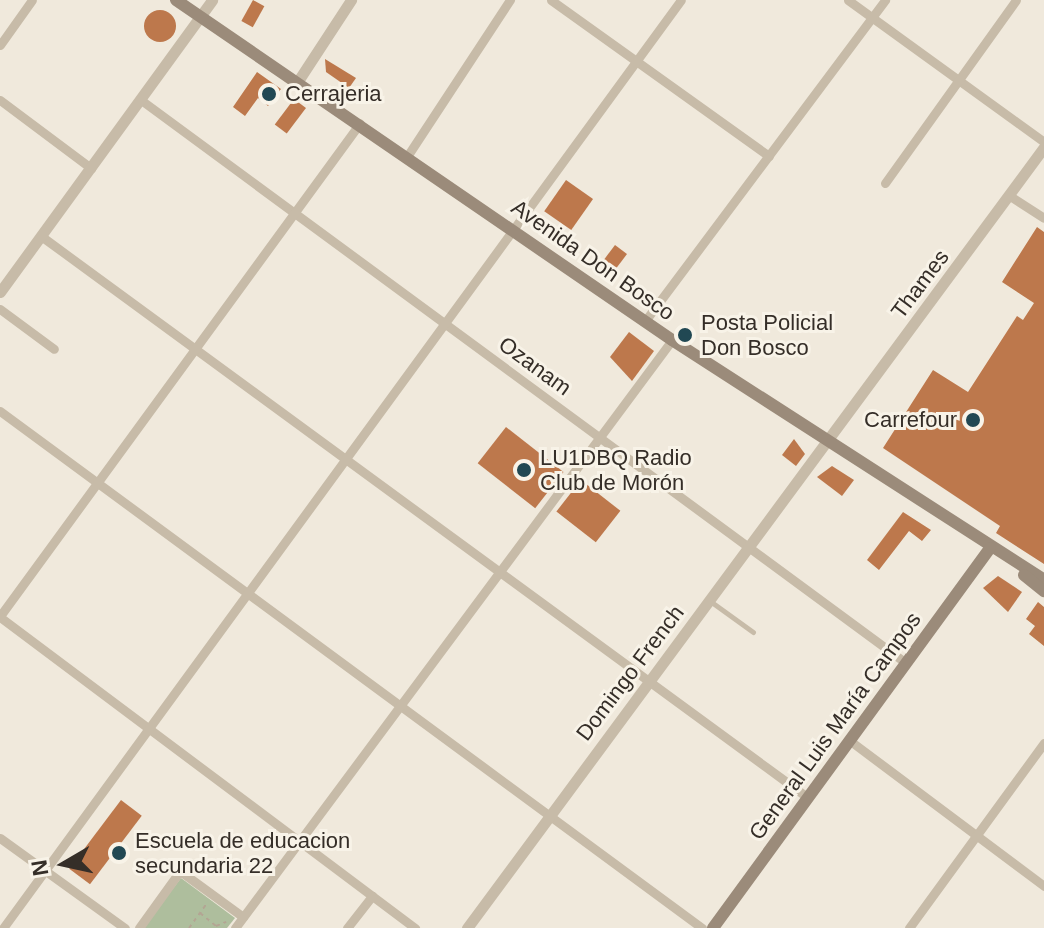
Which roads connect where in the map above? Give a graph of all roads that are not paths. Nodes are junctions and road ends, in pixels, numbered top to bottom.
1 (32, 0) edge
2 (176, 0) edge
3 (212, 0) edge
4 (351, 0) edge
5 (510, 0) edge
6 (551, 0) edge
7 (681, 0) edge
8 (848, 0) edge
9 (885, 0) edge
10 (1016, 0) edge
11 (201, 17) junction
12 (873, 18) junction
13 (0, 45) edge
14 (635, 62) junction
15 (957, 79) junction
16 (298, 81) junction
17 (0, 100) edge
18 (141, 100) junction
19 (360, 123) junction
20 (1044, 144) edge
21 (408, 155) junction
22 (769, 156) junction
23 (91, 168) junction
24 (885, 183) dead end
25 (1010, 196) junction
26 (295, 213) junction
27 (1044, 218) edge
28 (516, 229) junction
29 (41, 236) junction
30 (0, 292) edge
31 (0, 309) edge
32 (645, 321) junction
33 (445, 322) junction
34 (672, 340) junction
35 (196, 346) junction
36 (54, 349) dead end
37 (0, 411) edge
38 (599, 435) junction
39 (827, 443) junction
40 (348, 459) junction
41 (97, 481) junction
42 (748, 548) junction
43 (990, 548) junction
44 (500, 571) junction
45 (1044, 580) edge
46 (1044, 591) edge
47 (249, 592) junction
48 (709, 600) junction
49 (0, 616) edge
50 (753, 632) dead end
51 (906, 663) junction
52 (648, 684) junction
53 (399, 703) junction
54 (149, 726) junction
55 (849, 740) junction
56 (1044, 743) edge
57 (807, 797) junction
58 (550, 813) junction
59 (977, 836) junction
60 (0, 838) edge
61 (300, 839) junction
62 (44, 870) junction
63 (1044, 886) edge
64 (372, 896) junction
65 (243, 917) junction
66 (3, 928) edge
67 (125, 928) edge
68 (139, 928) edge
69 (235, 928) edge
70 (347, 928) edge
71 (415, 928) edge
72 (467, 928) edge
73 (702, 928) edge
74 (713, 928) edge
75 (909, 928) edge

1 - 13 street
2 - 11 main road, Avenida Don Bosco
3 - 11 street
4 - 16 street
5 - 21 street
6 - 14 street
7 - 14 street
8 - 12 street
9 - 12 street
10 - 15 street
11 - 16 main road, Avenida Don Bosco
11 - 18 street
12 - 15 street
12 - 22 street
14 - 22 street
14 - 28 street
15 - 20 street
15 - 24 street
16 - 19 main road, Avenida Don Bosco
17 - 23 street
18 - 23 street
18 - 26 street, Ozanam
19 - 21 main road, Avenida Don Bosco
19 - 26 street
20 - 25 street, Thames
21 - 28 main road, Avenida Don Bosco
22 - 32 street
23 - 29 street
25 - 27 street
25 - 39 street, Thames
26 - 33 street, Ozanam
26 - 35 street
28 - 32 main road, Avenida Don Bosco
28 - 33 street
29 - 30 street
29 - 35 street
31 - 36 street
32 - 34 main road, Avenida Don Bosco
33 - 38 street, Ozanam
33 - 40 street
34 - 38 street
34 - 39 main road, Avenida Don Bosco
35 - 40 street
35 - 41 street
37 - 41 street
38 - 42 street, Ozanam
38 - 44 street
39 - 42 street, Domingo French
39 - 43 main road, Avenida Don Bosco
40 - 44 street
40 - 47 street
41 - 47 street
41 - 49 street
42 - 48 street, Domingo French
42 - 51 street, Ozanam
43 - 45 main road, Avenida Don Bosco
43 - 46 main road, Avenida Don Bosco
43 - 51 main road, General Luis María Campos
44 - 52 street
44 - 53 street
47 - 53 street
47 - 54 street
48 - 50 lane
48 - 52 street, Domingo French
49 - 54 street
51 - 55 main road, General Luis María Campos
52 - 57 street
52 - 58 street, Domingo French
53 - 58 street
53 - 61 street
54 - 61 street
54 - 62 street
55 - 57 main road, General Luis María Campos
55 - 59 street
56 - 59 street
57 - 74 main road, General Luis María Campos
58 - 72 street, Domingo French
58 - 73 street
59 - 63 street
59 - 75 street
60 - 62 street
61 - 64 street
61 - 65 street
62 - 66 street
62 - 67 street
64 - 70 street
64 - 71 street
65 - 68 street
65 - 69 street

